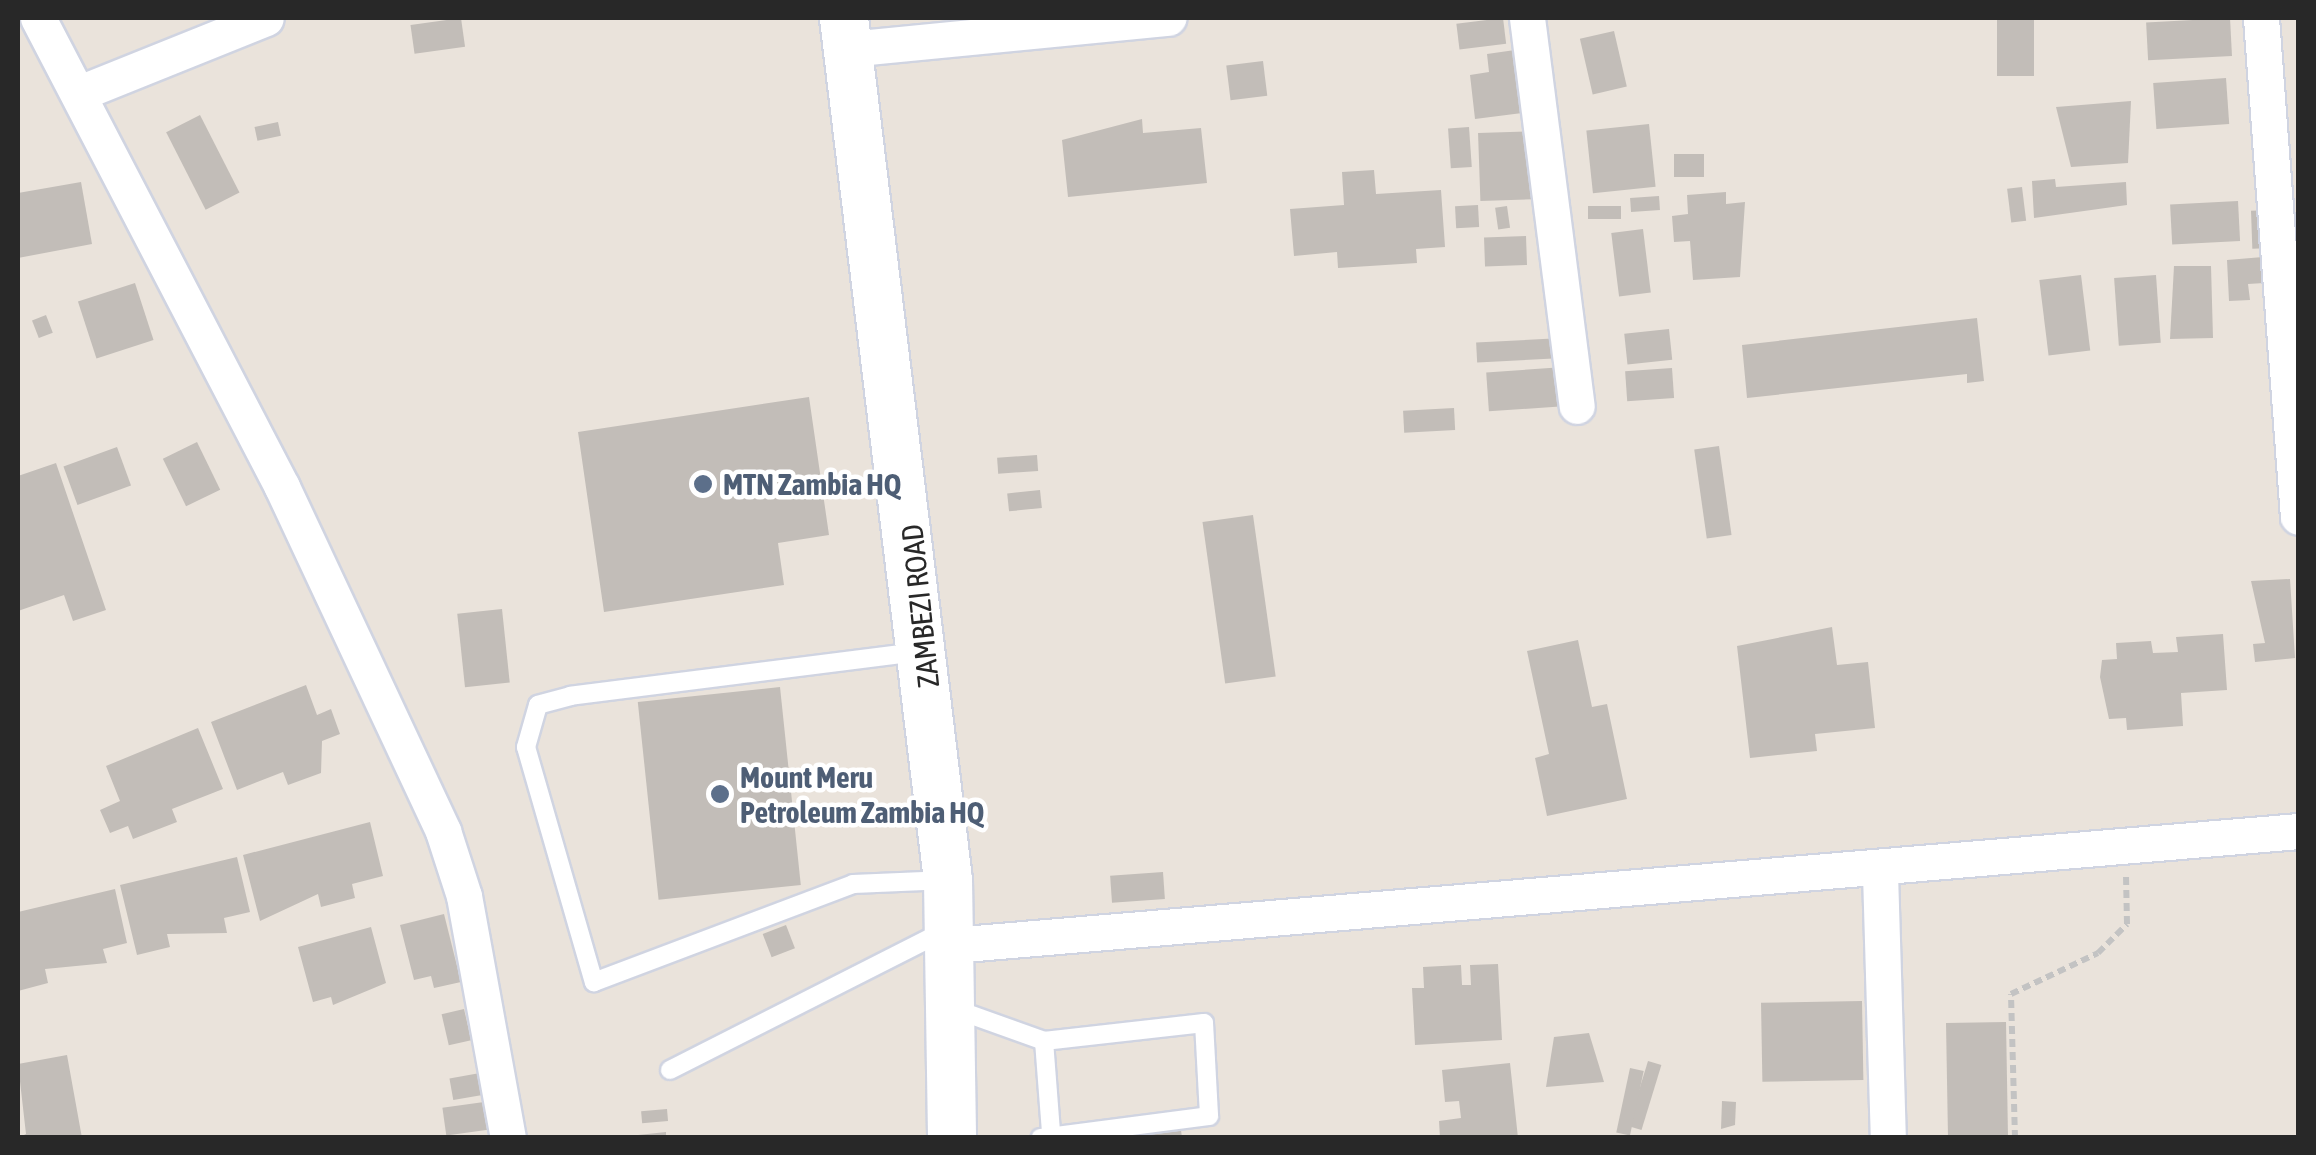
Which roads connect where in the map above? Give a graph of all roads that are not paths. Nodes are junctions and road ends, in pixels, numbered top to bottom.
1 (38, 18) edge
2 (266, 18) edge
3 (1168, 18) edge
4 (1527, 18) edge
5 (2261, 18) edge
6 (846, 33) edge
7 (82, 92) junction
8 (2287, 145) edge
9 (1577, 406) dead end
10 (2298, 517) edge
11 (925, 651) junction
12 (2298, 831) edge
13 (1880, 873) junction
14 (948, 880) junction
15 (951, 936) junction
16 (952, 1008) junction
17 (1044, 1041) junction
18 (670, 1070) dead end
19 (1045, 1134) edge
20 (508, 1138) edge
21 (952, 1138) edge
22 (1888, 1138) edge

1 - 7 street
2 - 7 street
3 - 6 street
4 - 9 street
5 - 8 street
6 - 11 main road, ZAMBEZI ROAD
7 - 20 street
8 - 10 street
11 - 14 main road, ZAMBEZI ROAD
11 - 14 lane
12 - 13 street
13 - 15 street
13 - 22 street
14 - 15 main road, ZAMBEZI ROAD
15 - 16 main road, ZAMBEZI ROAD
15 - 18 lane
16 - 17 lane
16 - 21 main road, ZAMBEZI ROAD
17 - 19 lane
17 - 19 lane

